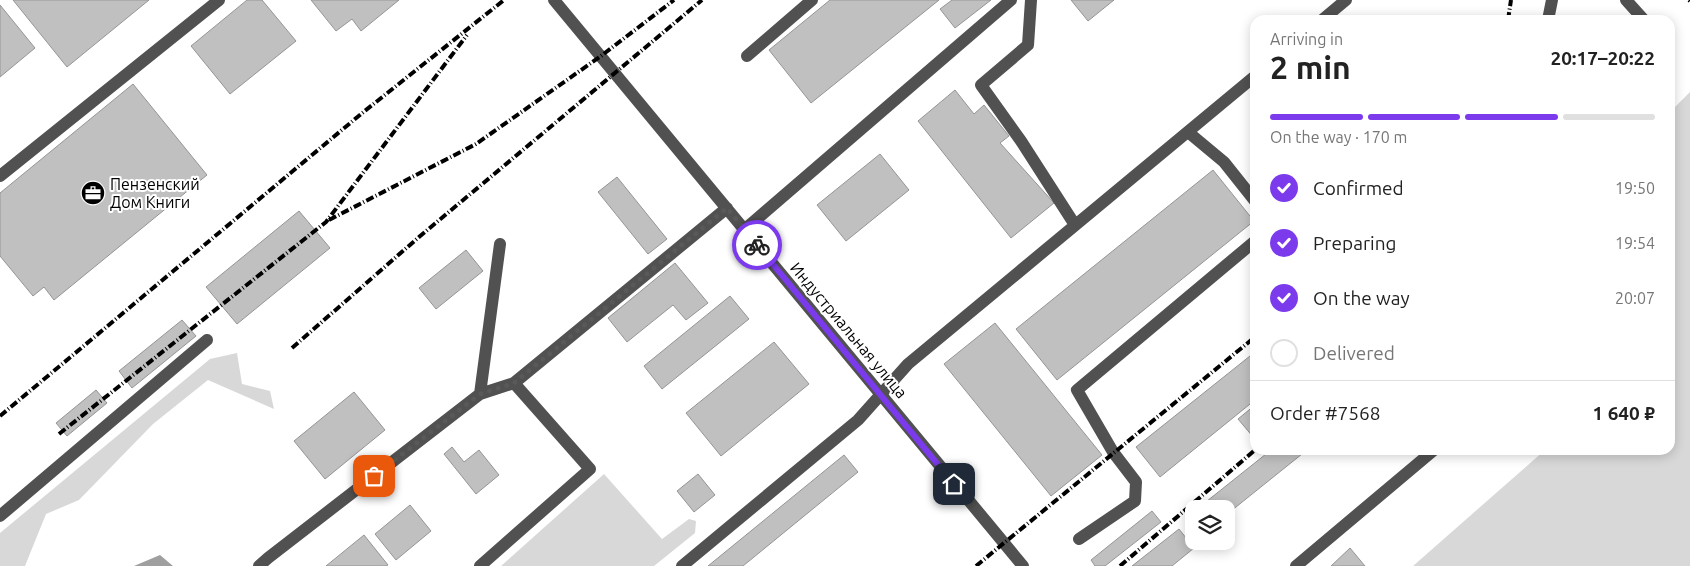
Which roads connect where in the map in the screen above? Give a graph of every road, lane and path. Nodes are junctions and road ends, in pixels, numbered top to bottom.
1 (219, 0) edge
2 (554, 0) edge
3 (812, 0) edge
4 (1011, 0) edge
5 (1031, 0) edge
6 (1346, 0) edge
7 (1552, 0) edge
8 (1626, 0) edge
9 (1328, 15) edge
10 (1549, 15) edge
11 (1640, 15) edge
12 (747, 56) dead end
13 (1250, 80) edge
14 (1188, 132) junction
15 (0, 176) edge
16 (1250, 196) edge
17 (727, 208) junction
18 (1075, 225) junction
19 (744, 230) junction
20 (500, 244) dead end
21 (1250, 245) edge
22 (207, 340) dead end
23 (514, 383) junction
24 (480, 394) junction
25 (880, 394) junction
26 (1428, 455) edge
27 (0, 516) edge
28 (1079, 539) dead end
29 (259, 566) edge
30 (480, 566) edge
31 (682, 566) edge
32 (1023, 566) edge
33 (1296, 566) edge

1 - 15 street
2 - 17 street, Индустриальная улица
3 - 12 street
4 - 19 street
5 - 18 street
6 - 9 street
7 - 10 street
8 - 11 street
13 - 14 street
14 - 16 street
14 - 18 street
17 - 19 street, Индустриальная улица
17 - 23 street
18 - 25 street
19 - 25 street, Индустриальная улица
20 - 24 street
21 - 28 street
22 - 27 street
23 - 24 street
23 - 30 street
24 - 29 street
25 - 31 street
25 - 32 street, Индустриальная улица
26 - 33 street

